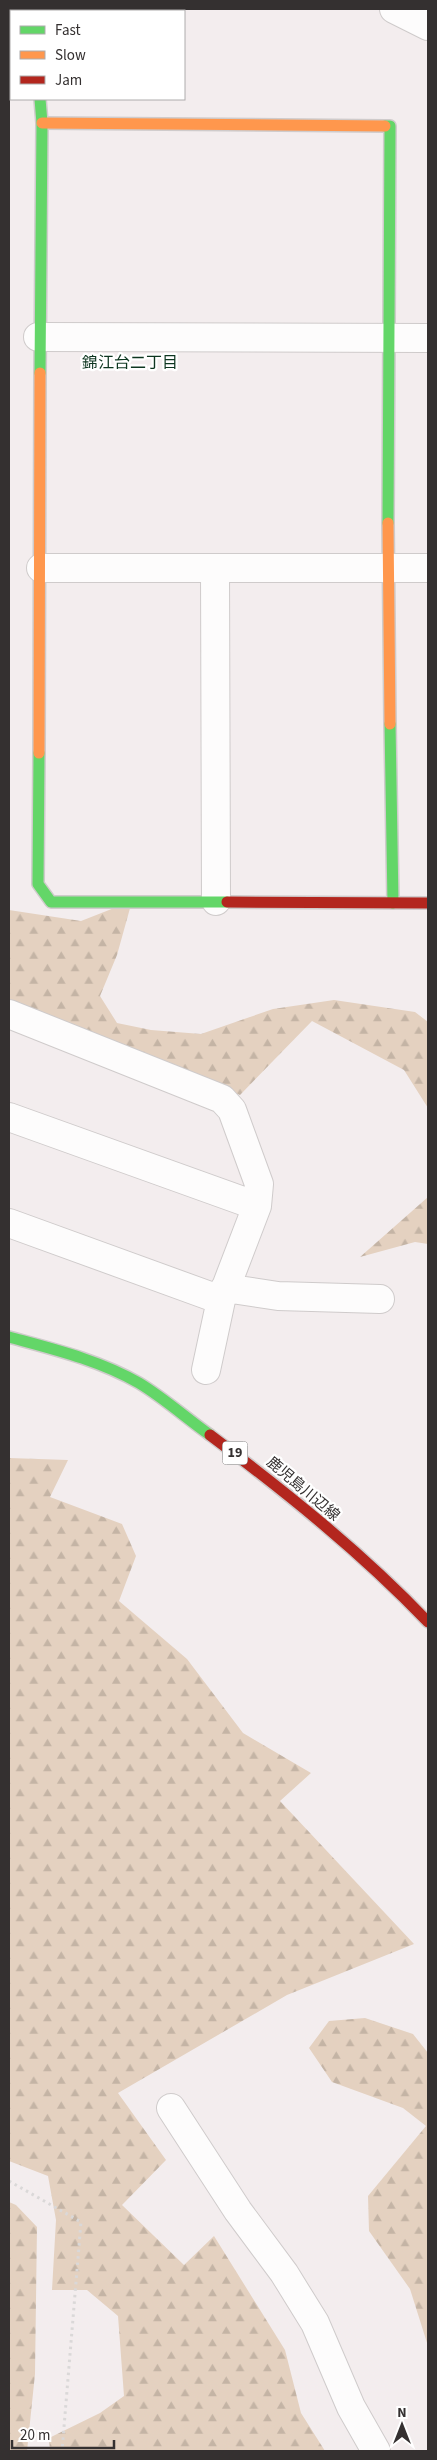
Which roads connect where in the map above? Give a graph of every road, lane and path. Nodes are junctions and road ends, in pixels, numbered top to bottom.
1 (394, 9) edge
2 (428, 26) edge
3 (40, 100) edge
4 (42, 124) junction
5 (38, 337) junction
6 (388, 338) junction
7 (428, 338) edge
8 (388, 567) junction
9 (41, 568) junction
10 (215, 568) junction
11 (428, 568) edge
12 (216, 901) junction
13 (393, 903) junction
14 (428, 903) edge
15 (9, 1014) edge
16 (9, 1117) edge
17 (257, 1206) junction
18 (9, 1223) edge
19 (223, 1294) junction
20 (380, 1299) dead end
21 (9, 1337) edge
22 (206, 1370) dead end
23 (428, 1622) edge
24 (171, 2108) dead end
25 (9, 2181) edge
26 (62, 2451) edge
27 (376, 2451) edge

1 - 2 street
3 - 4 street
4 - 5 street
4 - 6 street
5 - 6 street
5 - 9 street
6 - 7 street
6 - 8 street
8 - 10 street
8 - 11 street
8 - 13 street
9 - 10 street
9 - 12 street
10 - 12 street
12 - 13 street
13 - 14 street
15 - 17 street
16 - 17 street
17 - 19 street
18 - 19 street
19 - 20 street
19 - 22 street
21 - 23 street, 鹿児島川辺線 / 19
24 - 27 street
25 - 26 path

